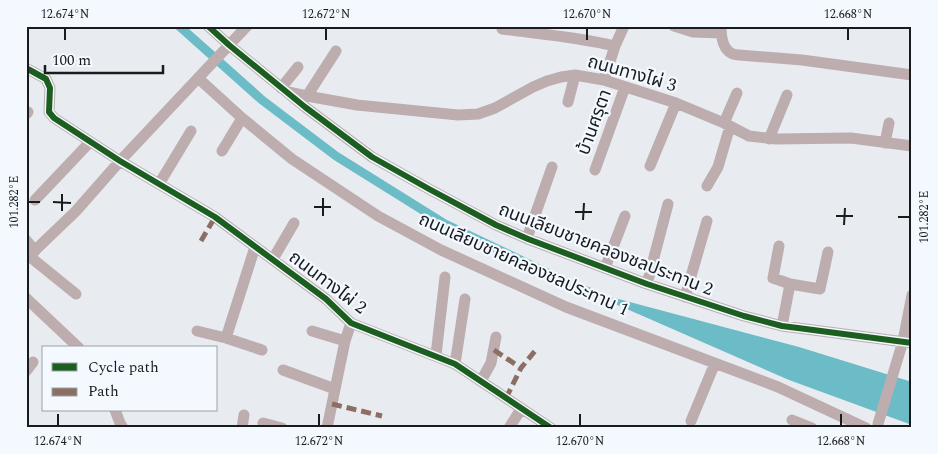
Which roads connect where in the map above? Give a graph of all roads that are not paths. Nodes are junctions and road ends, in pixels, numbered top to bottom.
1 (208, 26) edge
2 (247, 26) edge
3 (624, 26) edge
4 (674, 26) edge
5 (502, 29) dead end
6 (721, 30) edge
7 (228, 46) junction
8 (615, 46) junction
9 (336, 51) dead end
10 (298, 67) dead end
11 (26, 68) edge
12 (575, 75) junction
13 (912, 76) edge
14 (199, 78) junction
15 (604, 80) junction
16 (626, 87) junction
17 (283, 89) junction
18 (737, 93) dead end
19 (788, 95) dead end
20 (306, 96) junction
21 (568, 102) dead end
22 (676, 103) junction
23 (242, 118) junction
24 (889, 123) dead end
25 (727, 124) junction
26 (191, 131) dead end
27 (769, 139) junction
28 (90, 142) junction
29 (885, 143) junction
30 (912, 146) edge
31 (222, 151) dead end
32 (120, 161) junction
33 (650, 166) dead end
34 (552, 167) dead end
35 (595, 170) dead end
36 (159, 184) junction
37 (707, 186) dead end
38 (35, 200) dead end
39 (668, 204) dead end
40 (625, 216) dead end
41 (707, 221) dead end
42 (294, 223) dead end
43 (528, 238) junction
44 (26, 240) edge
45 (779, 246) dead end
46 (255, 247) junction
47 (828, 252) dead end
48 (30, 255) edge
49 (273, 259) junction
50 (606, 268) junction
51 (445, 277) dead end
52 (647, 284) junction
53 (790, 284) junction
54 (76, 294) dead end
55 (685, 296) junction
56 (911, 297) edge
57 (26, 298) edge
58 (465, 299) dead end
59 (351, 323) junction
60 (782, 326) junction
61 (197, 331) dead end
62 (312, 331) dead end
63 (496, 337) dead end
64 (226, 338) junction
65 (346, 341) junction
66 (905, 344) edge
67 (77, 346) edge
68 (262, 350) dead end
69 (436, 355) junction
70 (715, 363) junction
71 (455, 364) junction
72 (283, 370) dead end
73 (481, 381) junction
74 (335, 390) junction
75 (521, 409) junction
76 (116, 412) edge
77 (244, 415) dead end
78 (691, 420) dead end
79 (792, 420) dead end
80 (263, 423) dead end
81 (875, 425) edge
82 (123, 428) edge
83 (242, 428) edge
84 (282, 428) edge
85 (327, 428) edge
86 (509, 428) edge
87 (551, 428) edge
88 (812, 428) edge

1 - 7 street, ถนนเลียบชายคลองชลประทาน 2
2 - 7 street
3 - 8 street
4 - 6 street
5 - 8 street
6 - 13 street
7 - 14 street
7 - 17 street, ถนนเลียบชายคลองชลประทาน 2
8 - 15 street
9 - 20 street
10 - 17 street
11 - 28 street, ถนนทางไผ่ 2
12 - 15 street, ถนนทางไผ่ 3
12 - 20 street, ถนนทางไผ่ 3
12 - 21 street
14 - 23 street, ถนนเลียบชายคลองชลประทาน 1
14 - 32 street
15 - 16 street, ถนนทางไผ่ 3
16 - 22 street, ถนนทางไผ่ 3
16 - 35 street, บ้านศรุตา
17 - 20 street, ถนนทางไผ่ 3
17 - 43 street, ถนนเลียบชายคลองชลประทาน 2
18 - 25 street
19 - 27 street
22 - 25 street, ถนนทางไผ่ 3
22 - 33 street
23 - 31 street
23 - 70 street, ถนนเลียบชายคลองชลประทาน 1
24 - 29 street
25 - 27 street, ถนนทางไผ่ 3
25 - 37 street
26 - 36 street
27 - 29 street, ถนนทางไผ่ 3
28 - 32 street, ถนนทางไผ่ 2
28 - 38 street
29 - 30 street, ถนนทางไผ่ 3
32 - 36 street, ถนนทางไผ่ 2
32 - 48 street
34 - 43 street
36 - 46 street, ถนนทางไผ่ 2
39 - 52 street
40 - 50 street
41 - 55 street
42 - 49 street
43 - 50 street, ถนนเลียบชายคลองชลประทาน 2
44 - 48 street
45 - 53 street
46 - 49 street, ถนนทางไผ่ 2
46 - 64 street
47 - 53 street
48 - 54 street
49 - 59 street, ถนนทางไผ่ 2
50 - 52 street, ถนนเลียบชายคลองชลประทาน 2
51 - 69 street
52 - 55 street, ถนนเลียบชายคลองชลประทาน 2
53 - 60 street
55 - 60 street, ถนนเลียบชายคลองชลประทาน 2
56 - 66 street
57 - 67 street
58 - 71 street
59 - 65 street
59 - 69 street, ถนนทางไผ่ 2
60 - 66 street, ถนนเลียบชายคลองชลประทาน 2
61 - 64 street
62 - 65 street
63 - 73 street
64 - 68 street
65 - 74 street
66 - 81 street
69 - 71 street, ถนนทางไผ่ 2
70 - 78 street
70 - 81 street, ถนนเลียบชายคลองชลประทาน 1
71 - 73 street, ถนนทางไผ่ 2
72 - 74 street
73 - 75 street, ถนนทางไผ่ 2
74 - 85 street
75 - 86 street
75 - 87 street, ถนนทางไผ่ 2
76 - 82 street
77 - 83 street
79 - 88 street
80 - 84 street

